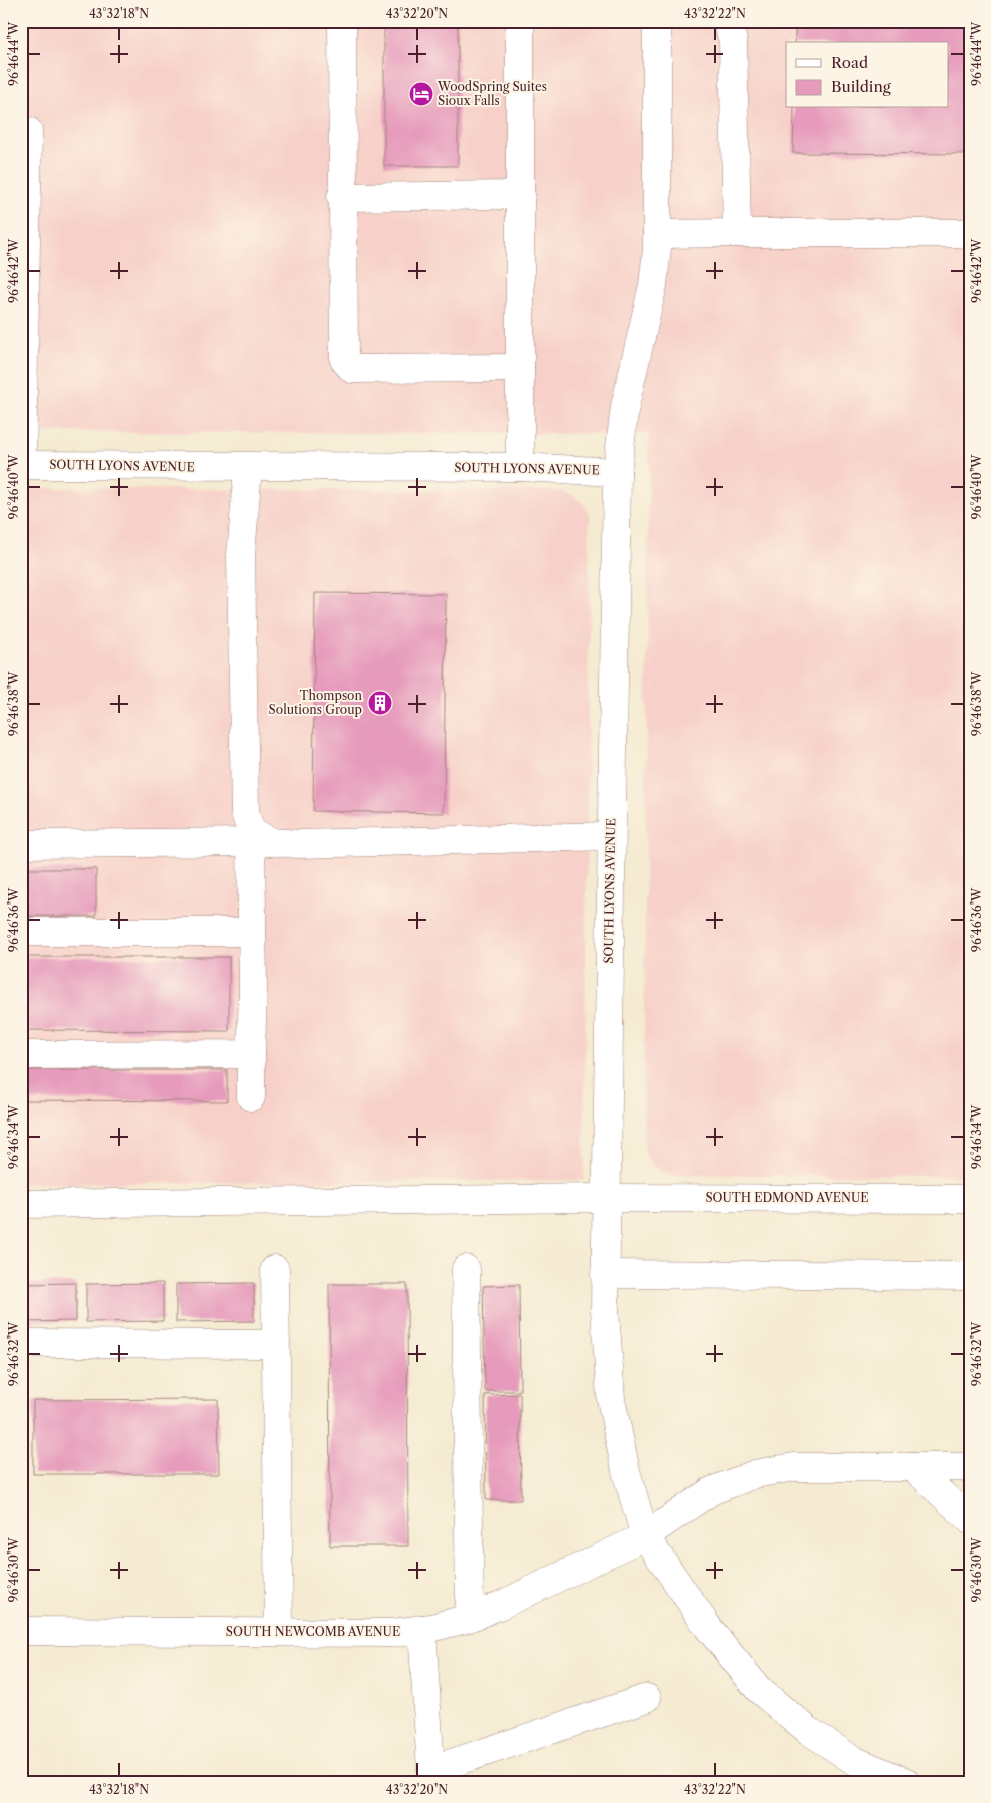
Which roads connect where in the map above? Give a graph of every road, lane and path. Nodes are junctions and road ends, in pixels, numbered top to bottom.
1 (342, 21) edge
2 (520, 21) edge
3 (657, 21) edge
4 (727, 21) edge
5 (28, 131) dead end
6 (521, 195) junction
7 (341, 197) junction
8 (970, 232) edge
9 (737, 233) junction
10 (657, 234) junction
11 (520, 368) junction
12 (22, 465) edge
13 (520, 467) junction
14 (248, 468) junction
15 (617, 472) junction
16 (611, 836) junction
17 (262, 842) junction
18 (21, 844) edge
19 (21, 932) edge
20 (252, 932) junction
21 (251, 1054) junction
22 (21, 1055) edge
23 (251, 1097) dead end
24 (605, 1198) junction
25 (970, 1199) edge
26 (21, 1204) edge
27 (276, 1269) dead end
28 (466, 1269) dead end
29 (605, 1274) junction
30 (970, 1276) edge
31 (21, 1343) edge
32 (276, 1344) junction
33 (913, 1467) junction
34 (970, 1467) edge
35 (970, 1520) edge
36 (645, 1536) junction
37 (470, 1617) junction
38 (422, 1629) junction
39 (21, 1631) edge
40 (279, 1632) junction
41 (647, 1698) dead end
42 (906, 1782) edge

1 - 7 street
2 - 6 street
3 - 10 street
4 - 9 street
5 - 12 street
6 - 7 street
6 - 11 street
7 - 11 street
8 - 9 street
9 - 10 street
10 - 15 street
11 - 13 street
12 - 14 street, SOUTH LYONS AVENUE
13 - 14 street, SOUTH LYONS AVENUE
13 - 15 street, SOUTH LYONS AVENUE
14 - 17 street
15 - 16 street, SOUTH LYONS AVENUE
16 - 17 street
16 - 24 street, SOUTH LYONS AVENUE
17 - 18 street
17 - 20 street
19 - 20 street
20 - 21 street
21 - 22 street
21 - 23 street
24 - 25 street, SOUTH EDMOND AVENUE
24 - 26 street, SOUTH EDMOND AVENUE
24 - 29 street, SOUTH LYONS AVENUE
27 - 32 street
28 - 37 street
29 - 30 street
29 - 36 street, SOUTH LYONS AVENUE
31 - 32 street
32 - 40 street
33 - 34 street, SOUTH NEWCOMB AVENUE
33 - 35 street
33 - 36 street, SOUTH NEWCOMB AVENUE
36 - 37 street, SOUTH NEWCOMB AVENUE
36 - 42 street, SOUTH LYONS AVENUE
37 - 38 street, SOUTH NEWCOMB AVENUE
38 - 40 street, SOUTH NEWCOMB AVENUE
38 - 41 street
39 - 40 street, SOUTH NEWCOMB AVENUE

